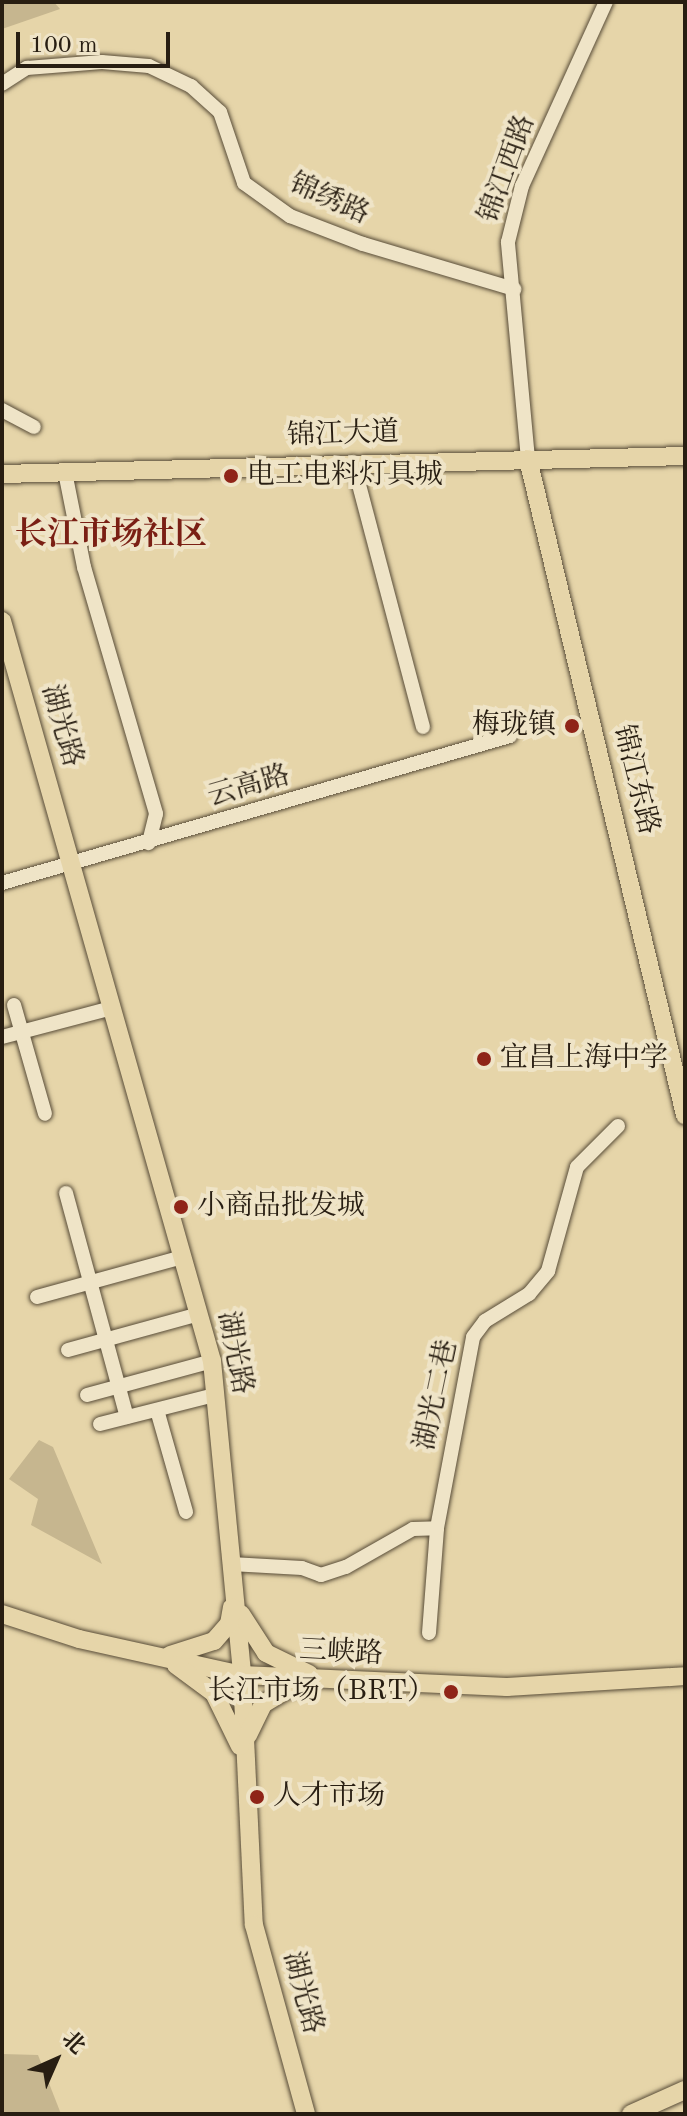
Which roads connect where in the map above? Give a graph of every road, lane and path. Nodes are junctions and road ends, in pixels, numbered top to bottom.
1 (606, 2) edge
2 (2, 84) edge
3 (514, 289) junction
4 (2, 410) edge
5 (34, 427) dead end
6 (685, 456) edge
7 (528, 459) junction
8 (353, 462) junction
9 (65, 472) junction
10 (2, 474) edge
11 (2, 624) edge
12 (423, 727) dead end
13 (510, 736) dead end
14 (149, 843) junction
15 (73, 866) junction
16 (2, 883) edge
17 (14, 1005) dead end
18 (112, 1008) junction
19 (21, 1032) junction
20 (2, 1037) edge
21 (45, 1114) dead end
22 (685, 1115) edge
23 (618, 1126) dead end
24 (66, 1193) dead end
25 (182, 1257) junction
26 (90, 1282) junction
27 (37, 1297) dead end
28 (199, 1314) junction
29 (106, 1339) junction
30 (68, 1350) dead end
31 (212, 1361) junction
32 (118, 1386) junction
33 (87, 1395) dead end
34 (215, 1395) junction
35 (157, 1410) junction
36 (127, 1417) junction
37 (100, 1424) dead end
38 (186, 1512) dead end
39 (437, 1528) junction
40 (231, 1564) junction
41 (234, 1597) junction
42 (2, 1614) edge
43 (429, 1633) dead end
44 (159, 1657) junction
45 (242, 1675) junction
46 (685, 1676) edge
47 (329, 1682) junction
48 (246, 1762) junction
49 (685, 2090) edge
50 (685, 2101) edge
51 (306, 2114) edge
52 (631, 2114) edge
53 (655, 2114) edge

1 - 3 street, 锦江西路
2 - 3 street, 锦绣路
3 - 7 street, 锦江西路
4 - 5 street
6 - 7 main road, 锦江大道
7 - 8 main road, 锦江大道
7 - 22 main road, 锦江东路
8 - 9 main road, 锦江大道
8 - 12 street
9 - 10 main road, 锦江大道
9 - 14 street
11 - 15 main road, 湖光路
13 - 14 street, 云高路
14 - 15 street, 云高路
15 - 16 street, 云高路
15 - 18 main road, 湖光路
17 - 19 street
18 - 19 street
18 - 25 main road, 湖光路
19 - 20 street
19 - 21 street
23 - 39 street, 湖光二巷
24 - 26 street
25 - 26 street
25 - 28 main road, 湖光路
26 - 27 street
26 - 29 street
28 - 29 street
28 - 31 main road, 湖光路
29 - 30 street
29 - 32 street
31 - 32 street
31 - 34 main road, 湖光路
32 - 33 street
32 - 36 street
34 - 35 street
34 - 40 main road, 湖光路
35 - 36 street
35 - 38 street
36 - 37 street
39 - 40 street
39 - 43 street, 湖光二巷
40 - 41 main road, 湖光路
41 - 44 main road
41 - 45 main road, 湖光路
41 - 47 main road
42 - 44 main road, 三峡路
44 - 45 main road, 三峡路
44 - 48 main road
45 - 47 main road, 三峡路
45 - 48 main road, 湖光路
46 - 47 main road, 三峡路
47 - 48 main road
48 - 51 main road, 湖光路
49 - 52 main road
50 - 53 main road

